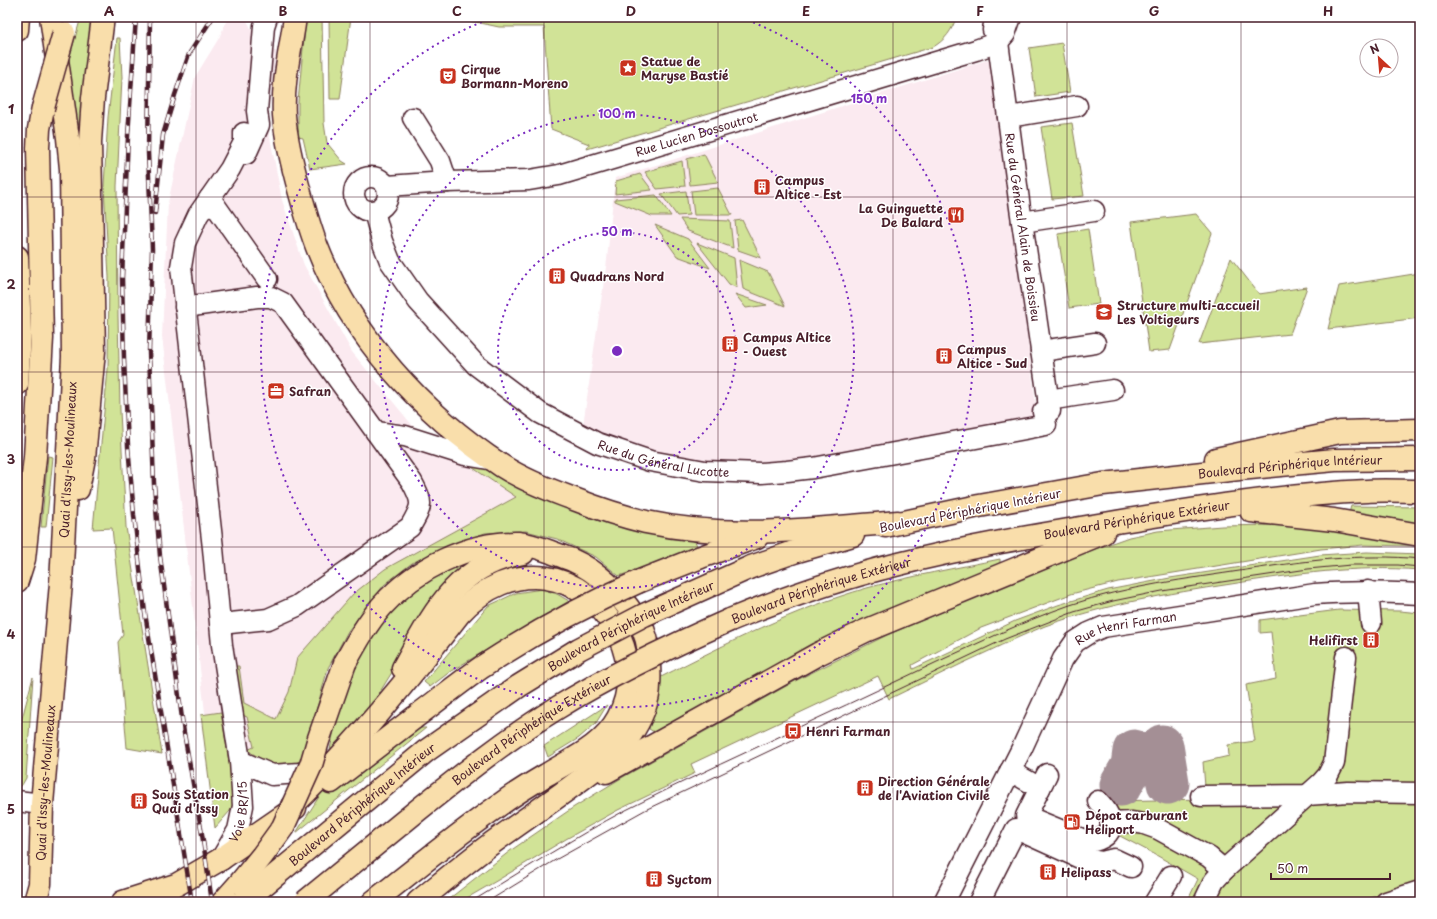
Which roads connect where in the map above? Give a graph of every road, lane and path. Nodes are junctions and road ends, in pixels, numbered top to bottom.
1 (18, 17) edge
2 (103, 17) edge
3 (267, 17) edge
4 (295, 17) edge
5 (995, 17) edge
6 (1011, 17) edge
7 (61, 22) edge
8 (17, 30) edge
9 (998, 42) junction
10 (1077, 106) dead end
11 (257, 111) junction
12 (1008, 117) junction
13 (414, 118) dead end
14 (230, 169) junction
15 (447, 182) junction
16 (386, 186) junction
17 (205, 204) junction
18 (374, 211) junction
19 (1094, 211) dead end
20 (1022, 222) junction
21 (17, 258) edge
22 (262, 282) dead end
23 (185, 307) junction
24 (1095, 343) dead end
25 (1041, 351) junction
26 (17, 384) edge
27 (1113, 390) dead end
28 (1047, 408) junction
29 (1420, 430) edge
30 (376, 432) junction
31 (1420, 459) edge
32 (494, 460) junction
33 (1103, 484) junction
34 (1420, 491) edge
35 (1216, 507) junction
36 (1139, 518) junction
37 (898, 522) junction
38 (772, 532) junction
39 (1420, 535) edge
40 (544, 549) junction
41 (17, 581) edge
42 (61, 583) junction
43 (1368, 591) junction
44 (1420, 594) edge
45 (1371, 623) dead end
46 (221, 624) junction
47 (1346, 657) dead end
48 (375, 718) junction
49 (240, 761) junction
50 (332, 765) junction
51 (1010, 771) junction
52 (1420, 793) edge
53 (1307, 795) junction
54 (1201, 796) dead end
55 (17, 801) edge
56 (1098, 801) dead end
57 (42, 804) junction
58 (548, 804) junction
59 (1111, 823) junction
60 (274, 824) junction
61 (221, 859) junction
62 (1131, 867) dead end
63 (1224, 870) junction
64 (1171, 876) dead end
65 (1420, 891) edge
66 (35, 902) edge
67 (123, 902) edge
68 (223, 902) edge
69 (243, 902) edge
70 (305, 902) edge
71 (373, 902) edge
72 (418, 902) edge
73 (944, 902) edge
74 (979, 902) edge
75 (1155, 902) edge
76 (1204, 902) edge
77 (1386, 902) edge

1 - 8 main road
2 - 42 main road
3 - 11 street
4 - 32 main road
5 - 9 street, Rue du Général Alain de Boissieu
6 - 9 street
7 - 41 main road, bridge
7 - 42 main road, Quai d'Issy-les-Moulineaux
9 - 12 street, Rue du Général Alain de Boissieu
9 - 15 street, Rue Lucien Bossoutrot
10 - 12 street
11 - 14 street
11 - 14 street
12 - 20 street, Rue du Général Alain de Boissieu
13 - 15 street
14 - 17 street, Voie BR/15
15 - 16 street, Rue Lucien Bossoutrot
16 - 18 street
16 - 18 street
17 - 22 street
17 - 23 street, Voie BR/15
18 - 28 street, Rue du Général Lucotte
19 - 20 street
20 - 25 street, Rue du Général Alain de Boissieu
21 - 26 main road
23 - 30 street
23 - 46 street, Voie BR/15
24 - 25 street
25 - 28 street, Rue du Général Alain de Boissieu
27 - 28 street
29 - 33 main road
30 - 32 street
30 - 46 street
31 - 33 main road, Boulevard Périphérique Intérieur
32 - 38 main road
33 - 37 main road, Boulevard Périphérique Intérieur
34 - 35 main road, Boulevard Périphérique Extérieur
35 - 36 main road, Boulevard Périphérique Extérieur
35 - 39 main road
36 - 58 main road
36 - 70 main road, Boulevard Périphérique Extérieur, bridge
37 - 38 main road
37 - 69 main road, Boulevard Périphérique Intérieur, bridge
38 - 60 main road, bridge
40 - 48 main road
40 - 58 main road
40 - 68 main road, bridge
42 - 57 main road, Quai d'Issy-les-Moulineaux
43 - 44 street, Rue Henri Farman
43 - 45 street
43 - 51 street, Rue Henri Farman
46 - 49 street, Voie BR/15
47 - 53 street
48 - 50 main road
48 - 71 main road
49 - 50 street
49 - 61 street, Voie BR/15
50 - 60 main road
51 - 59 street
51 - 73 street, Rue Henri Farman
52 - 53 street
53 - 54 street
53 - 63 street
55 - 57 street
56 - 59 street
57 - 66 main road, Quai d'Issy-les-Moulineaux
58 - 72 main road
59 - 63 street
60 - 61 main road
61 - 67 main road
62 - 74 street
63 - 76 street
64 - 75 street
65 - 77 street

